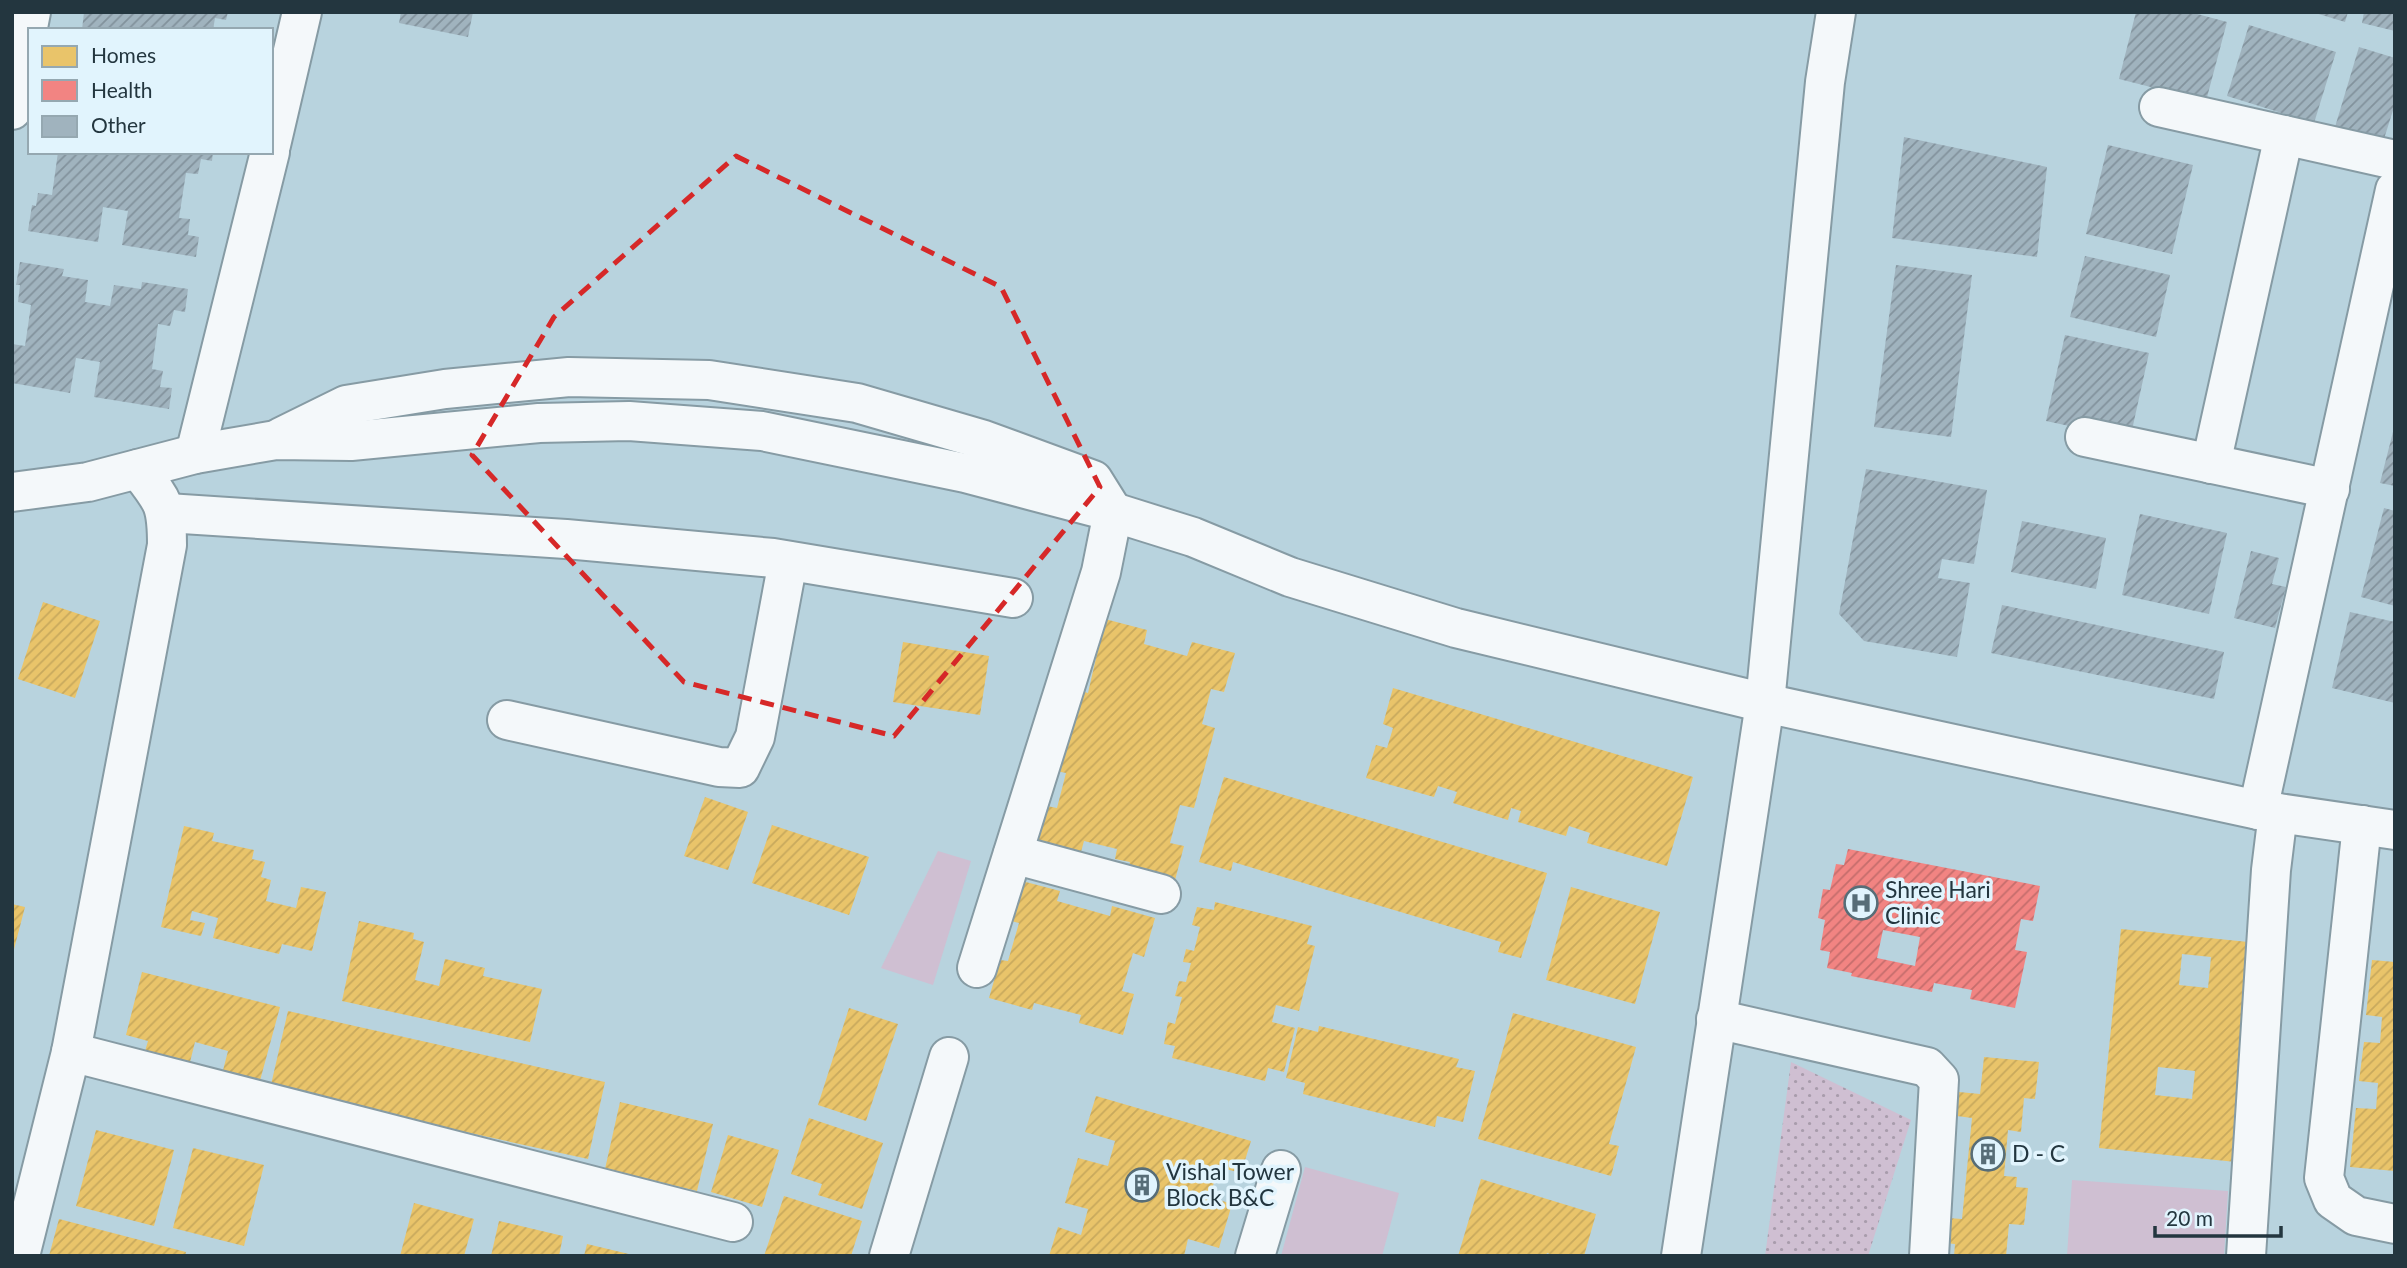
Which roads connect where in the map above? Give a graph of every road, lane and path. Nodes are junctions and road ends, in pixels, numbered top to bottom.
1 (31, 12) edge
2 (302, 12) edge
3 (1836, 12) edge
4 (2159, 107) dead end
5 (12, 110) edge
6 (2284, 135) junction
7 (273, 136) edge
8 (270, 154) edge
9 (2395, 160) edge
10 (2395, 190) edge
11 (2085, 437) dead end
12 (195, 454) junction
13 (2211, 464) junction
14 (138, 469) junction
15 (2330, 489) junction
16 (12, 492) edge
17 (1112, 512) junction
18 (167, 513) junction
19 (788, 561) junction
20 (1013, 598) dead end
21 (1765, 703) junction
22 (507, 720) dead end
23 (2268, 811) junction
24 (2379, 827) edge
25 (1013, 854) junction
26 (1161, 894) dead end
27 (977, 968) dead end
28 (1716, 1019) junction
29 (71, 1052) junction
30 (949, 1057) dead end
31 (1281, 1170) dead end
32 (733, 1222) dead end
33 (2395, 1224) edge
34 (20, 1256) edge
35 (889, 1256) edge
36 (1255, 1256) edge
37 (1681, 1256) edge
38 (1929, 1256) edge
39 (2246, 1256) edge

1 - 5 street
2 - 7 street
3 - 21 street
4 - 6 street
6 - 9 street
6 - 13 street
8 - 12 street
10 - 15 street
11 - 13 street
12 - 14 street
12 - 17 street
13 - 15 street
14 - 16 street
14 - 18 street
15 - 23 street
17 - 21 street
17 - 25 street
18 - 19 street
18 - 29 street
19 - 20 street
19 - 22 street
21 - 23 street
21 - 28 street
23 - 24 street
23 - 39 street
24 - 33 street
25 - 26 street
25 - 27 street
28 - 37 street
28 - 38 street
29 - 32 street
29 - 34 street
30 - 35 street
31 - 36 street

